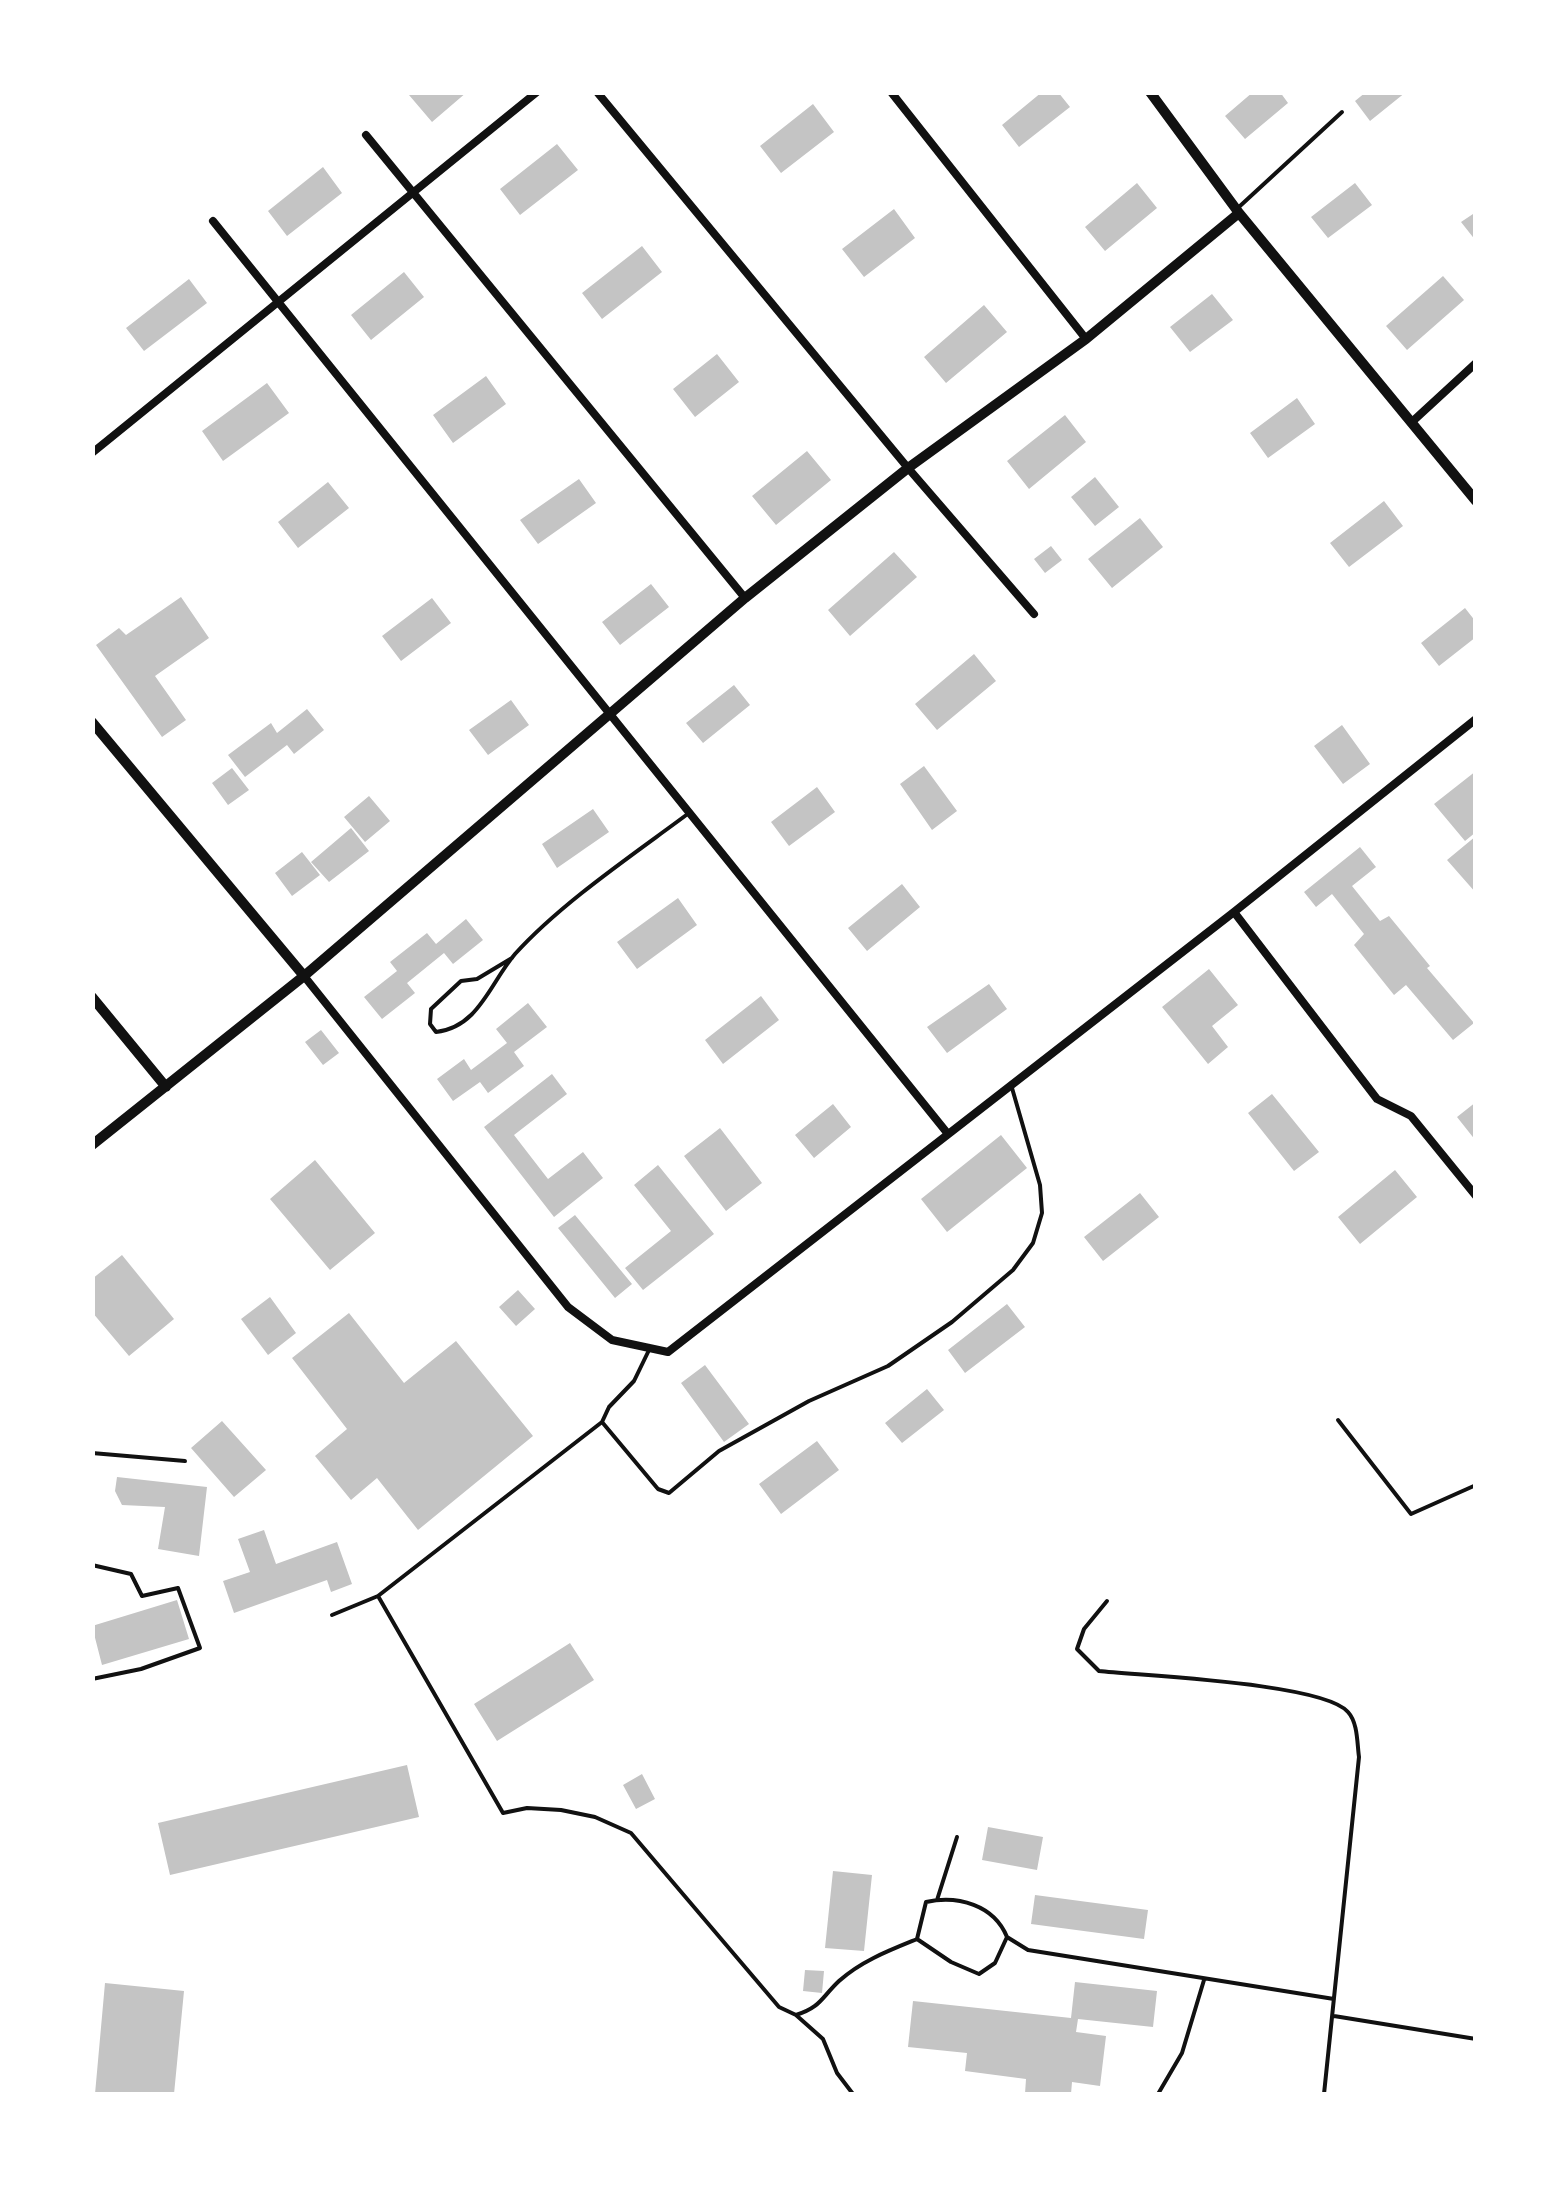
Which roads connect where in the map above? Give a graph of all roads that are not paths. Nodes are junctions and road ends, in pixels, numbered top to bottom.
1 (537, 92) edge
2 (597, 92) edge
3 (891, 92) edge
4 (1150, 92) edge
5 (1342, 112) dead end
6 (366, 135) dead end
7 (414, 193) junction
8 (1238, 211) junction
9 (213, 221) dead end
10 (279, 302) junction
11 (1086, 339) junction
12 (1476, 363) edge
13 (1413, 421) junction
14 (92, 453) edge
15 (908, 468) junction
16 (1476, 501) edge
17 (745, 598) junction
18 (1034, 614) dead end
19 (610, 716) junction
20 (1476, 719) edge
21 (92, 722) edge
22 (690, 813) junction
23 (1234, 912) junction
24 (512, 958) junction
25 (304, 976) junction
26 (92, 997) edge
27 (1012, 1085) junction
28 (166, 1087) junction
29 (948, 1134) junction
30 (92, 1145) edge
31 (1476, 1196) edge
32 (650, 1348) junction
33 (1338, 1420) dead end
34 (602, 1422) junction
35 (92, 1453) edge
36 (184, 1461) dead end
37 (1476, 1484) edge
38 (92, 1565) edge
39 (378, 1596) junction
40 (1107, 1601) dead end
41 (332, 1615) dead end
42 (92, 1678) edge
43 (957, 1837) dead end
44 (937, 1900) junction
45 (1006, 1937) junction
46 (917, 1939) junction
47 (1204, 1980) junction
48 (1335, 1999) junction
49 (796, 2016) junction
50 (1334, 2016) junction
51 (1476, 2039) edge
52 (853, 2094) edge
53 (1158, 2094) edge
54 (1324, 2094) edge

1 - 7 street
2 - 15 street
3 - 11 street
4 - 8 street
5 - 8 lane
6 - 7 street
7 - 10 street
7 - 17 street
8 - 11 street
8 - 13 street
9 - 10 street
10 - 14 street
10 - 19 street
11 - 15 street
12 - 13 street
13 - 16 street
15 - 17 street
15 - 18 street
17 - 19 street
19 - 22 street
19 - 25 street
20 - 23 street
21 - 25 street
22 - 24 lane
22 - 29 street
23 - 27 street
23 - 31 street
24 - 24 lane
25 - 28 street
25 - 32 street
26 - 28 street
27 - 29 street
27 - 34 lane
28 - 30 street
29 - 32 street
32 - 34 lane
33 - 37 lane
34 - 39 lane
35 - 36 lane
38 - 42 lane
39 - 41 lane
39 - 49 lane
40 - 48 lane
43 - 44 lane
44 - 45 lane
44 - 46 lane
45 - 46 lane
45 - 47 lane
46 - 49 lane
47 - 48 lane
47 - 53 lane
48 - 50 lane
49 - 52 lane
50 - 51 lane
50 - 54 lane

